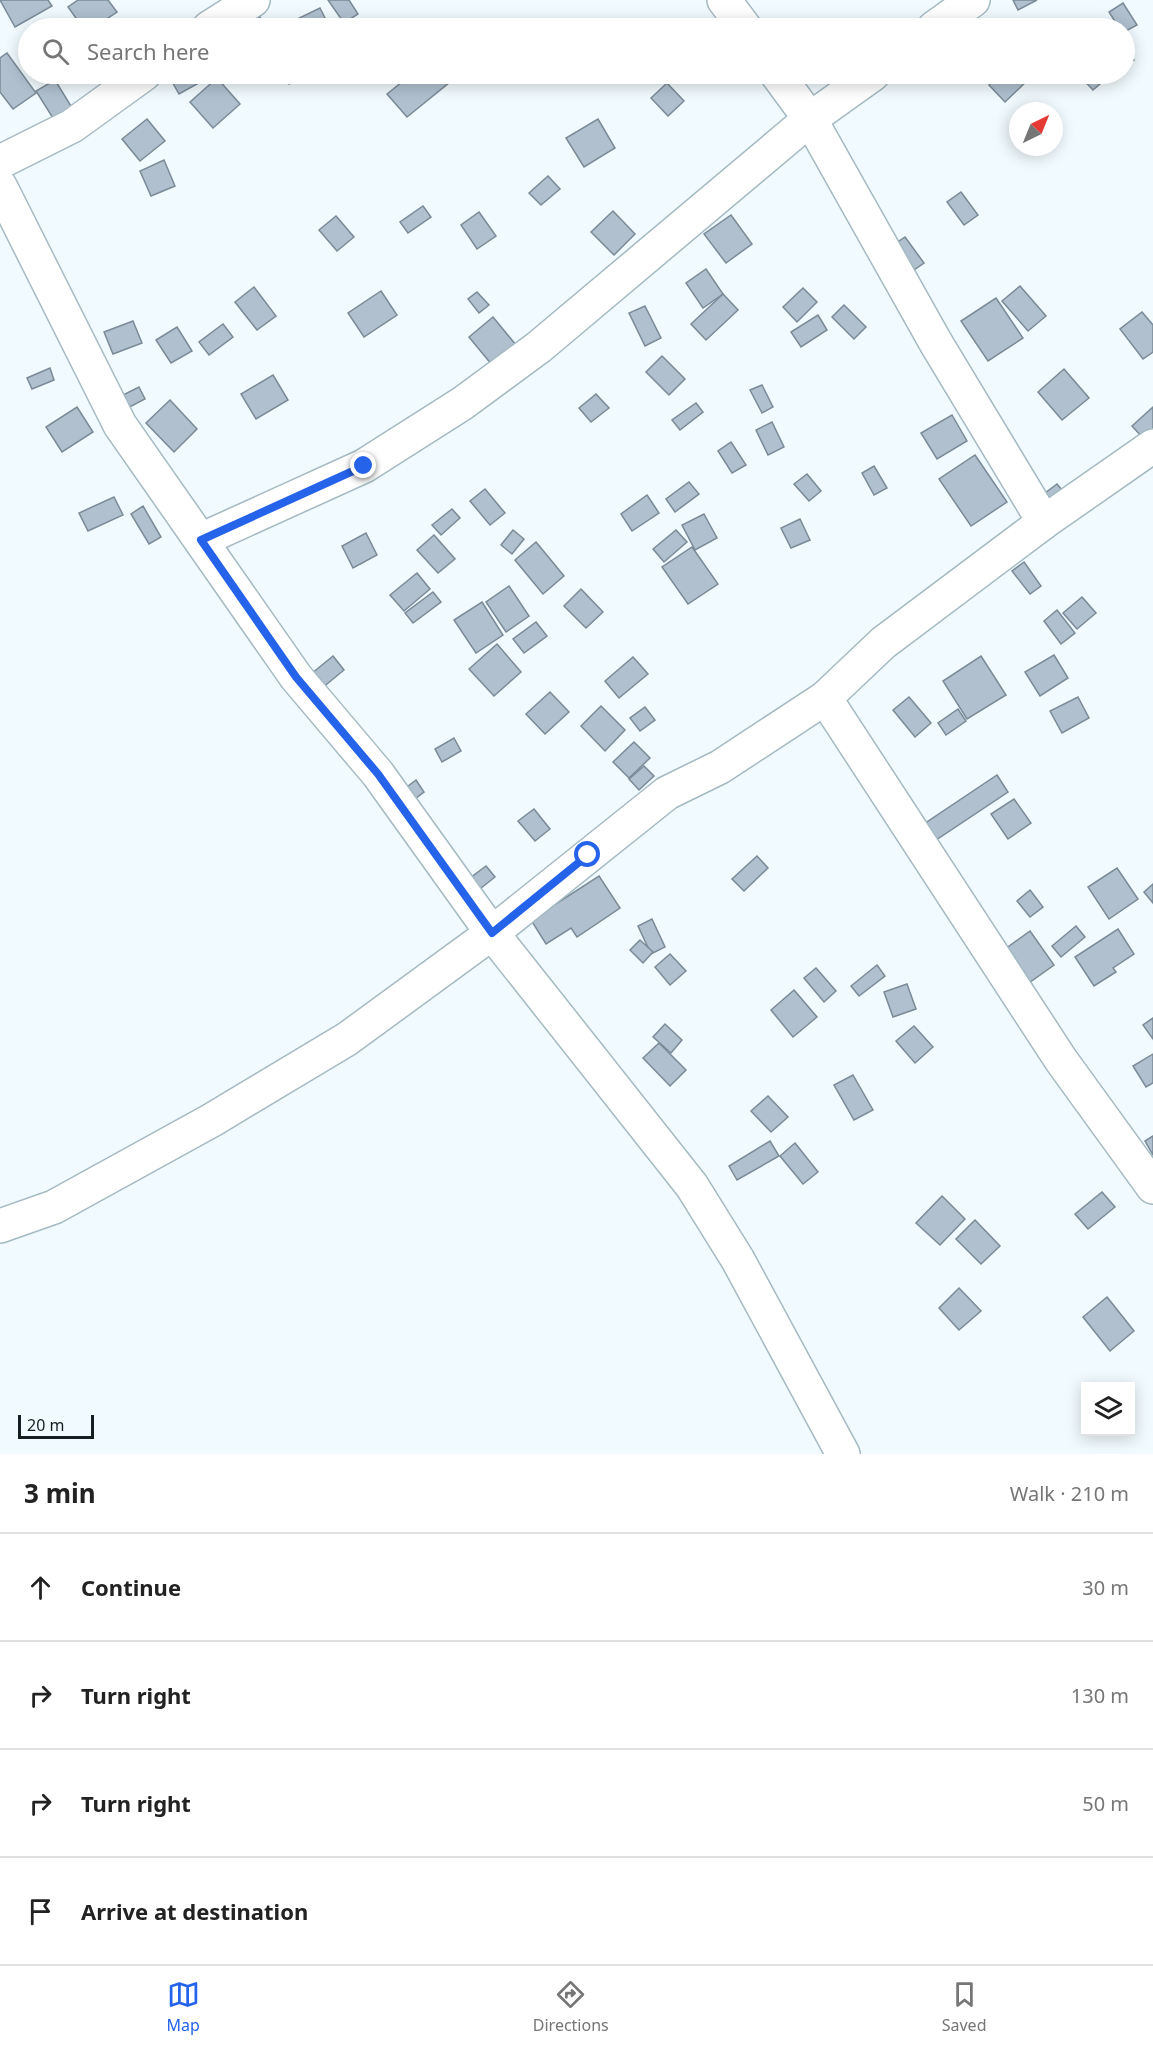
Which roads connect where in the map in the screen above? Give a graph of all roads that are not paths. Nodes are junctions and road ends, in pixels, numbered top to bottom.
1 (254, 0) edge
2 (724, 0) edge
3 (974, 0) edge
4 (225, 18) edge
5 (738, 18) edge
6 (948, 18) edge
7 (130, 84) edge
8 (784, 84) edge
9 (859, 84) edge
10 (810, 119) junction
11 (0, 162) edge
12 (0, 186) edge
13 (1153, 446) edge
14 (1044, 522) junction
15 (201, 540) junction
16 (825, 698) junction
17 (492, 933) junction
18 (1153, 1186) edge
19 (0, 1226) edge
20 (843, 1454) edge

1 - 4 street
2 - 5 street
3 - 6 street
7 - 11 street
8 - 10 street
9 - 10 street
10 - 14 street
10 - 15 street
12 - 15 street
13 - 14 street
14 - 16 street
15 - 17 street
16 - 17 street
16 - 18 street
17 - 19 street
17 - 20 street

